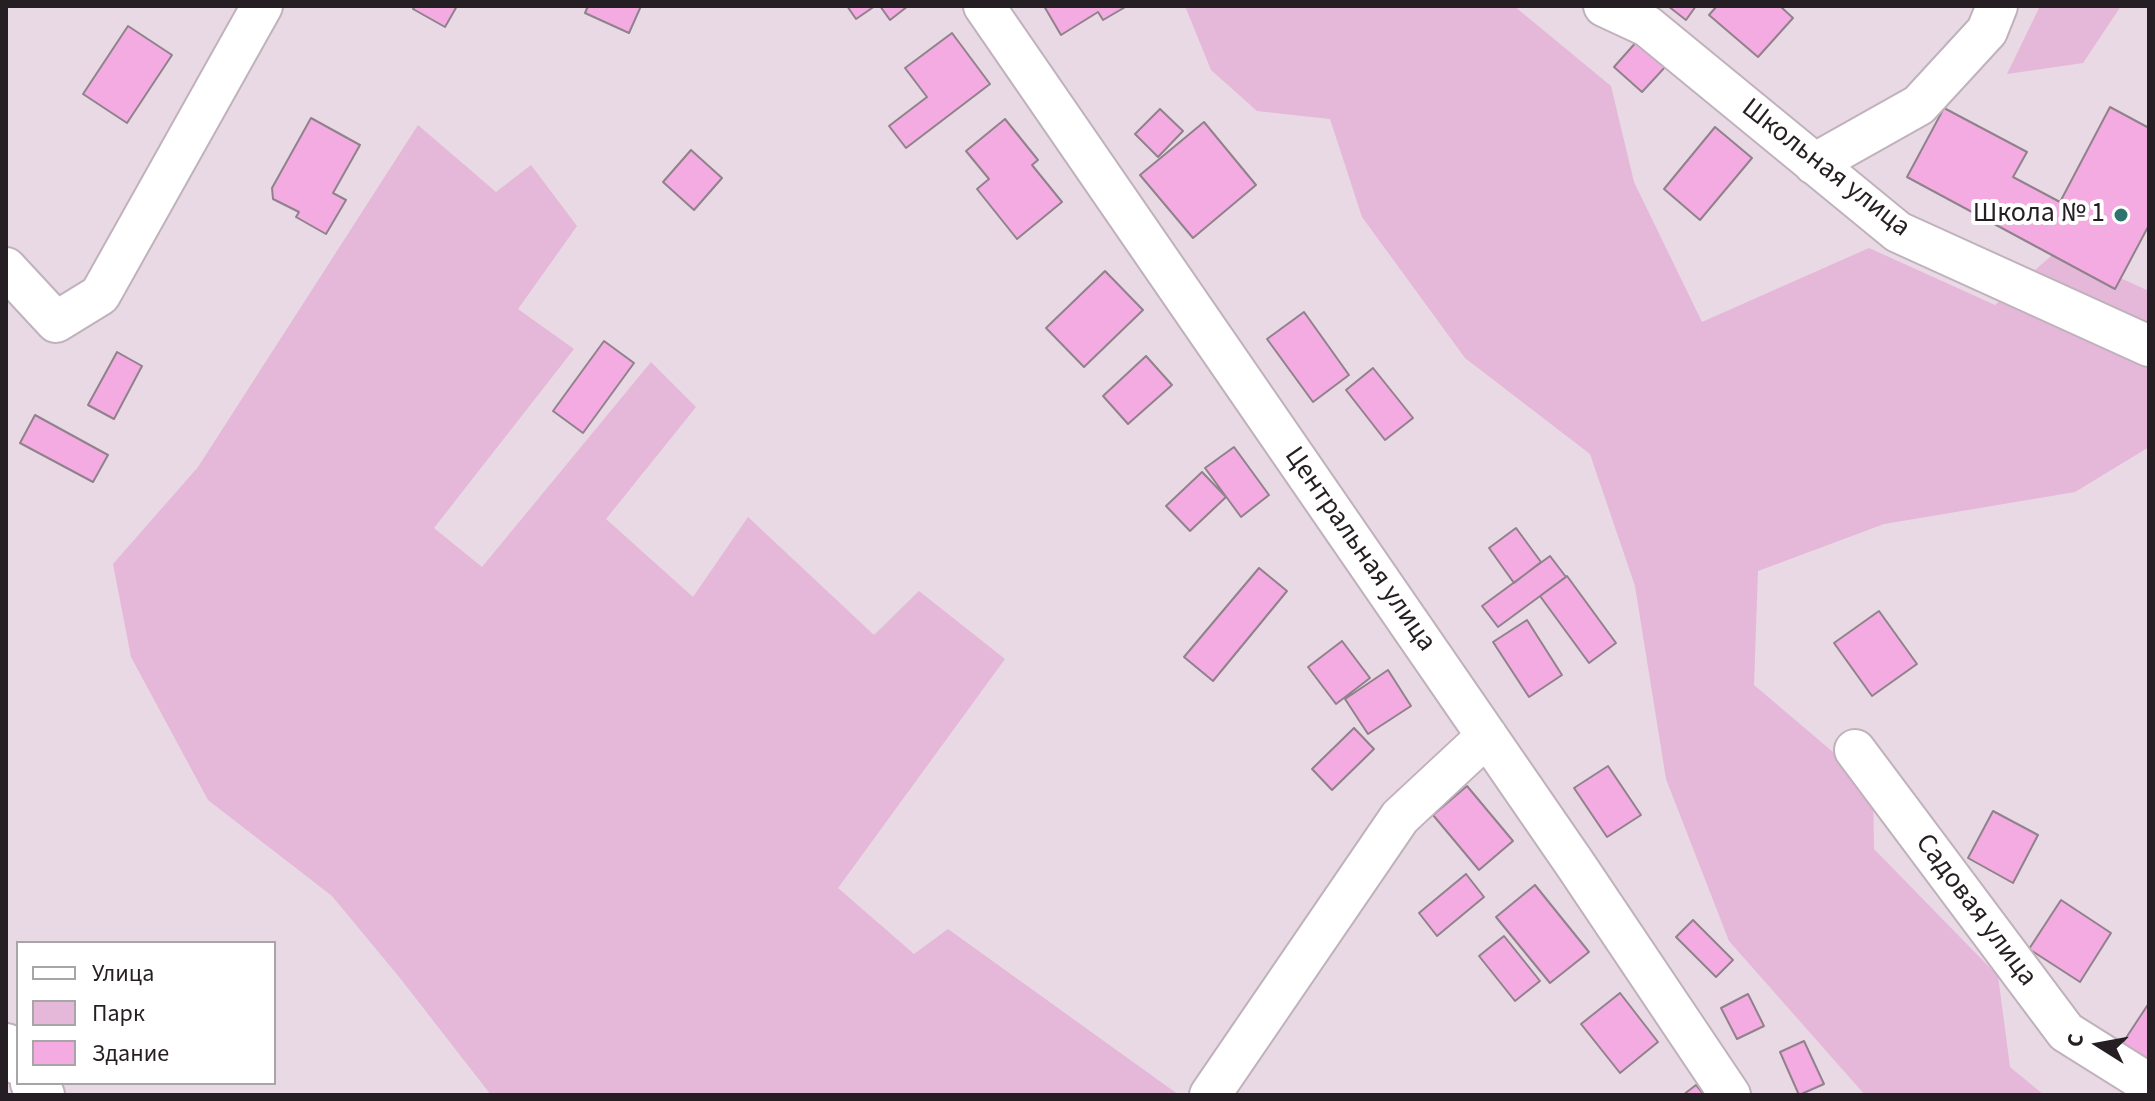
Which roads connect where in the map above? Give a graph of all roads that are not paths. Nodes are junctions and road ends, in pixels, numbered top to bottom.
1 (262, 6) edge
2 (984, 6) edge
3 (1604, 6) edge
4 (1997, 6) edge
5 (1814, 164) junction
6 (6, 268) edge
7 (2149, 346) edge
8 (1487, 736) junction
9 (1855, 750) dead end
10 (2149, 1084) edge
11 (1210, 1095) edge
12 (1730, 1095) edge

1 - 6 street
2 - 8 street, Центральная улица
3 - 5 street, Школьная улица
4 - 5 street
5 - 7 street, Школьная улица
8 - 11 street
8 - 12 street, Центральная улица
9 - 10 street, Садовая улица

